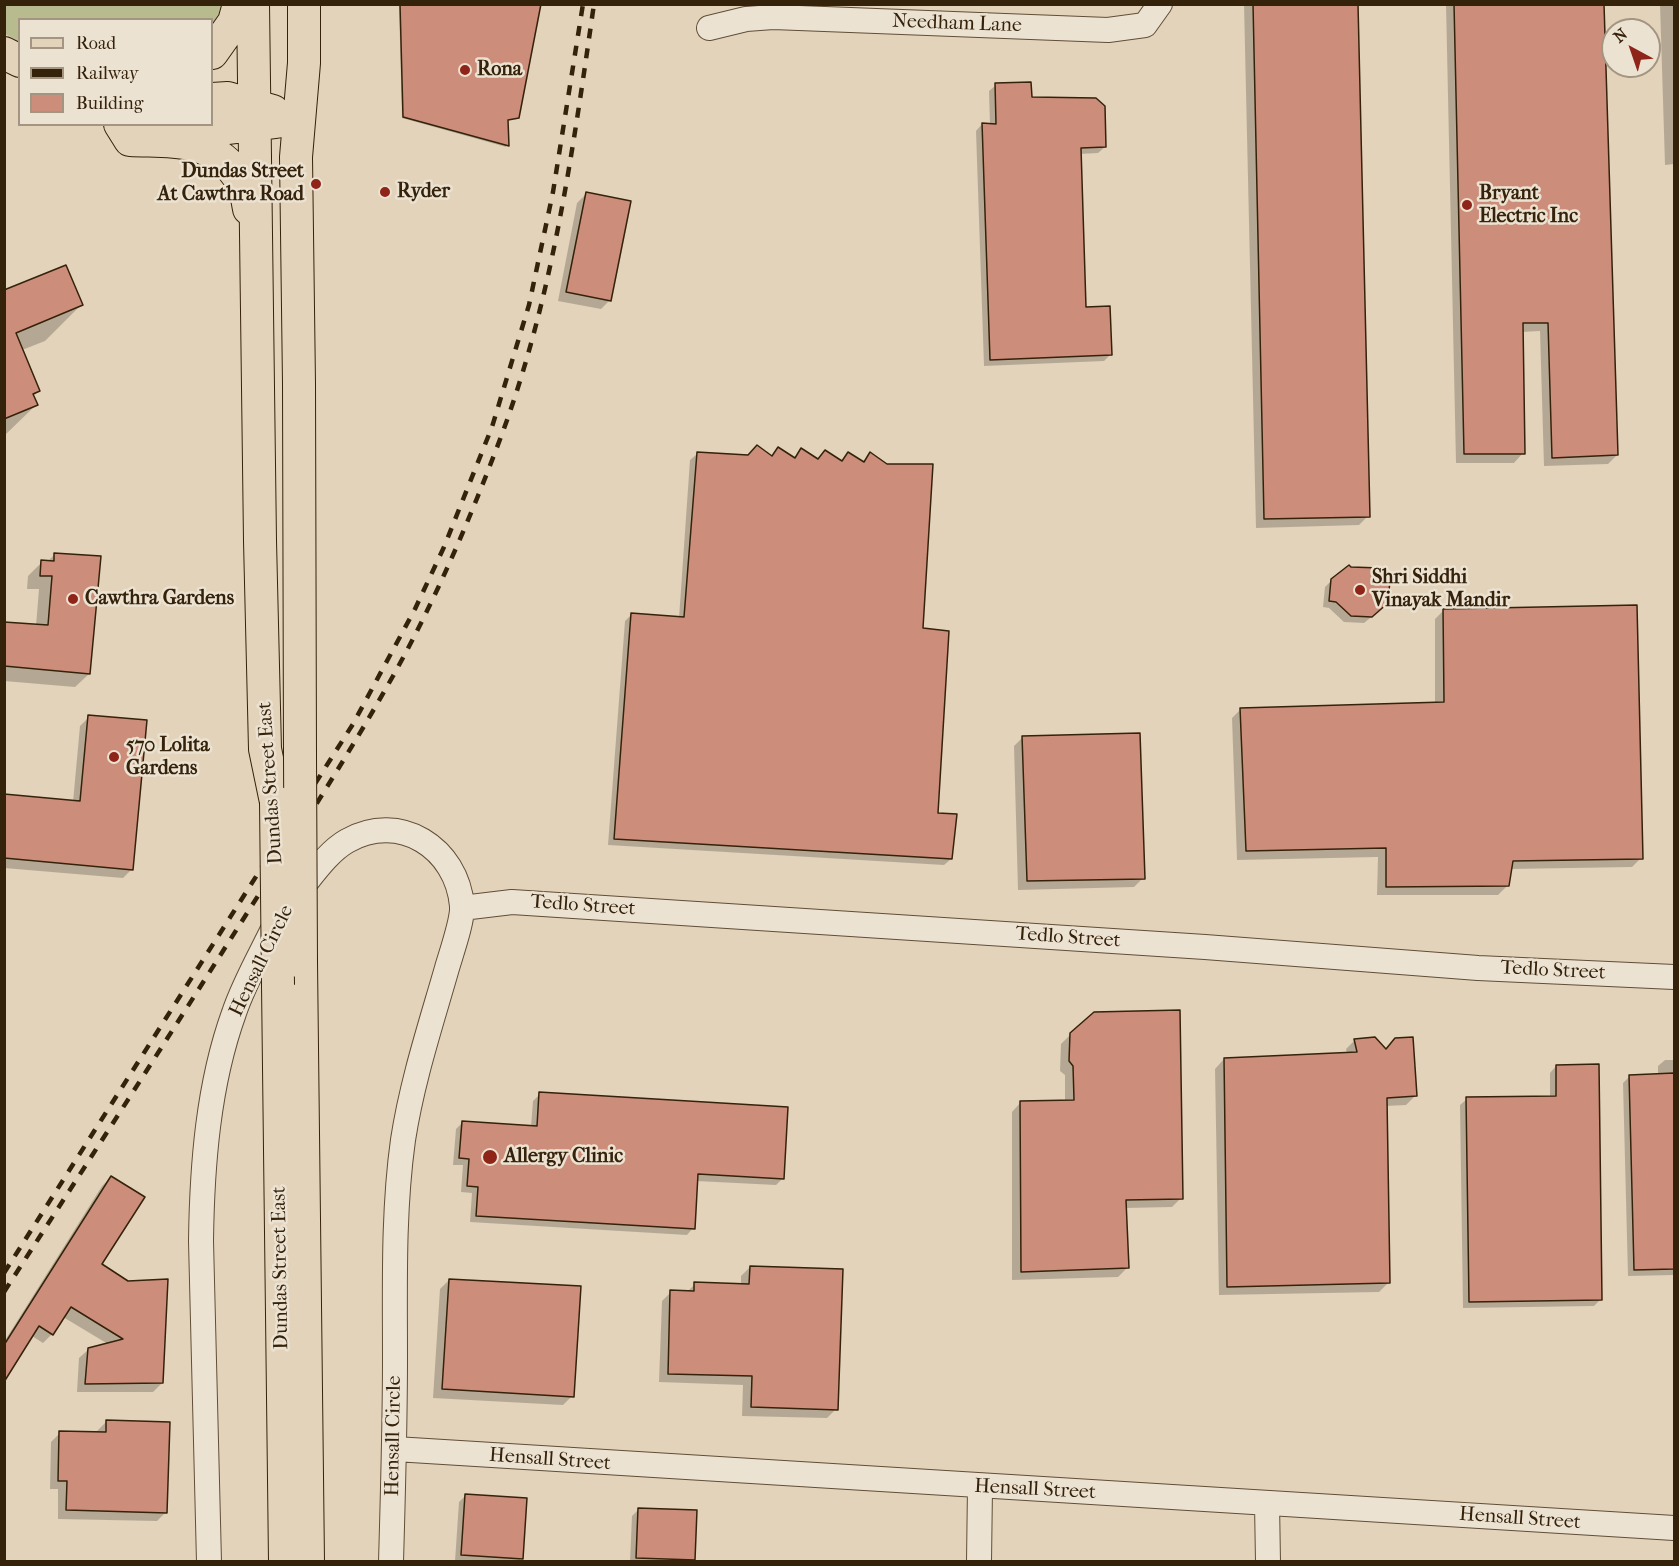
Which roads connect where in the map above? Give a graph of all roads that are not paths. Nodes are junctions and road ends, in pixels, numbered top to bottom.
1 (239, 4) edge
2 (254, 4) edge
3 (304, 4) edge
4 (1160, 4) edge
5 (709, 28) dead end
6 (213, 52) edge
7 (4, 53) edge
8 (18, 60) edge
9 (4, 76) edge
10 (18, 82) edge
11 (213, 99) edge
12 (255, 115) junction
13 (300, 119) junction
14 (121, 126) edge
15 (156, 126) edge
16 (257, 286) junction
17 (462, 908) junction
18 (1674, 977) edge
19 (395, 1449) junction
20 (980, 1487) junction
21 (1267, 1503) junction
22 (1674, 1528) edge
23 (209, 1562) edge
24 (285, 1562) edge
25 (308, 1562) edge
26 (391, 1562) edge
27 (979, 1562) edge
28 (1268, 1562) edge

1 - 6 main road
2 - 12 main road, Dundas Street East
3 - 13 main road, Dundas Street East
4 - 5 street, Needham Lane
7 - 8 main road
9 - 10 main road
11 - 12 main road
12 - 13 main road
12 - 15 main road
12 - 16 main road, Dundas Street East
13 - 25 main road, Dundas Street East, bridge
14 - 16 main road
16 - 24 main road, Dundas Street East, bridge
17 - 18 street, Tedlo Street
17 - 19 street, Hensall Circle
17 - 23 street, Hensall Circle
19 - 20 street, Hensall Street
19 - 26 street, Hensall Circle
20 - 21 street, Hensall Street
20 - 27 street
21 - 22 street, Hensall Street
21 - 28 street

